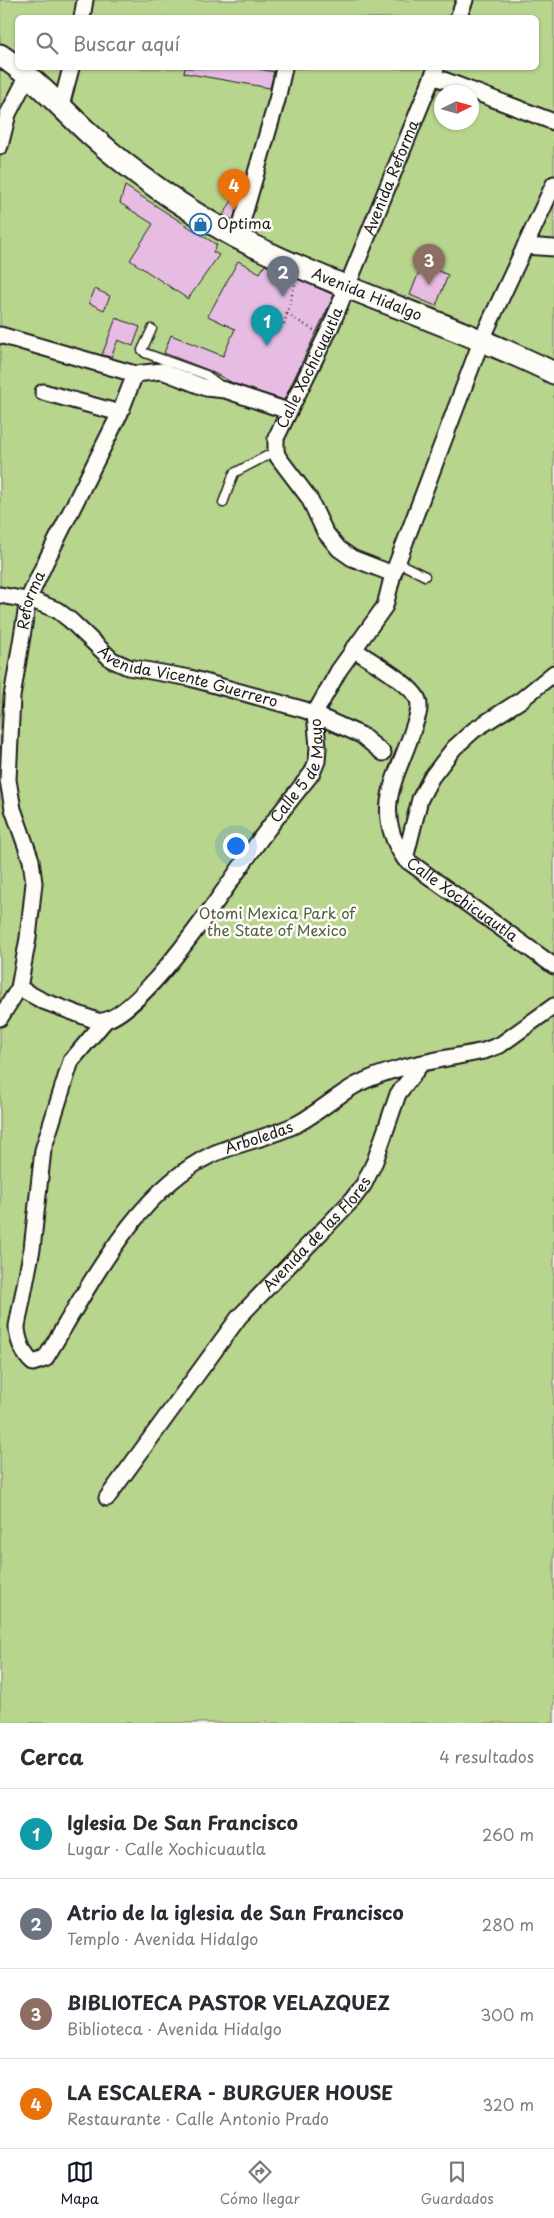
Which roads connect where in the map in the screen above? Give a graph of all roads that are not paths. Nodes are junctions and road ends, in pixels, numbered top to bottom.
1 (85, 0) edge
2 (465, 0) edge
3 (82, 15) edge
4 (459, 15) edge
5 (0, 55) edge
6 (15, 67) edge
7 (18, 70) edge
8 (70, 70) edge
9 (284, 70) edge
10 (435, 72) edge
11 (27, 77) junction
12 (61, 106) junction
13 (554, 122) edge
14 (0, 146) edge
15 (554, 184) edge
16 (234, 236) junction
17 (525, 246) junction
18 (554, 248) edge
19 (347, 287) junction
20 (152, 330) dead end
21 (0, 335) edge
22 (482, 340) junction
23 (554, 373) edge
24 (135, 374) junction
25 (225, 390) junction
26 (43, 392) dead end
27 (288, 411) junction
28 (120, 413) junction
29 (276, 451) junction
30 (223, 504) dead end
31 (396, 569) junction
32 (425, 576) dead end
33 (0, 595) edge
34 (28, 600) junction
35 (353, 649) junction
36 (554, 673) edge
37 (315, 713) junction
38 (383, 752) dead end
39 (405, 859) junction
40 (554, 966) edge
41 (19, 988) junction
42 (548, 1011) edge
43 (0, 1018) edge
44 (104, 1022) junction
45 (421, 1064) junction
46 (117, 1243) joint
47 (107, 1498) dead end

1 - 3 street
2 - 4 street
5 - 6 main road, Avenida Hidalgo
7 - 11 main road, Avenida Hidalgo
8 - 12 street
9 - 16 street
10 - 13 street
10 - 19 street, Avenida Reforma
11 - 12 main road, Avenida Hidalgo
11 - 14 street
12 - 16 main road, Avenida Hidalgo
15 - 17 street, Calle 5 de Mayo
16 - 19 main road, Avenida Hidalgo
17 - 18 street
17 - 22 street, Calle 5 de Mayo
19 - 22 main road, Avenida Hidalgo
19 - 27 street, Calle Xochicuautla
20 - 25 lane
21 - 24 street
22 - 23 main road, Avenida Hidalgo
22 - 31 street, Calle 5 de Mayo
24 - 25 street
24 - 28 street, Reforma
25 - 27 street
26 - 28 street
27 - 29 street, Calle Xochicuautla
28 - 34 street, Reforma
29 - 30 lane
29 - 31 street
31 - 32 lane
31 - 35 street, Calle 5 de Mayo
33 - 34 street, Avenida Vicente Guerrero
34 - 37 street, Avenida Vicente Guerrero
34 - 41 street, Reforma
35 - 37 street, Calle 5 de Mayo
35 - 39 street, Calle Xochicuautla
36 - 39 street
37 - 38 street, Avenida Vicente Guerrero
37 - 44 street, Calle 5 de Mayo
39 - 40 street, Calle Xochicuautla
41 - 43 street, Reforma
41 - 44 street
42 - 45 street
44 - 46 street, Calle 5 de Mayo
45 - 46 street, Arboledas
45 - 47 street, Avenida de las Flores

